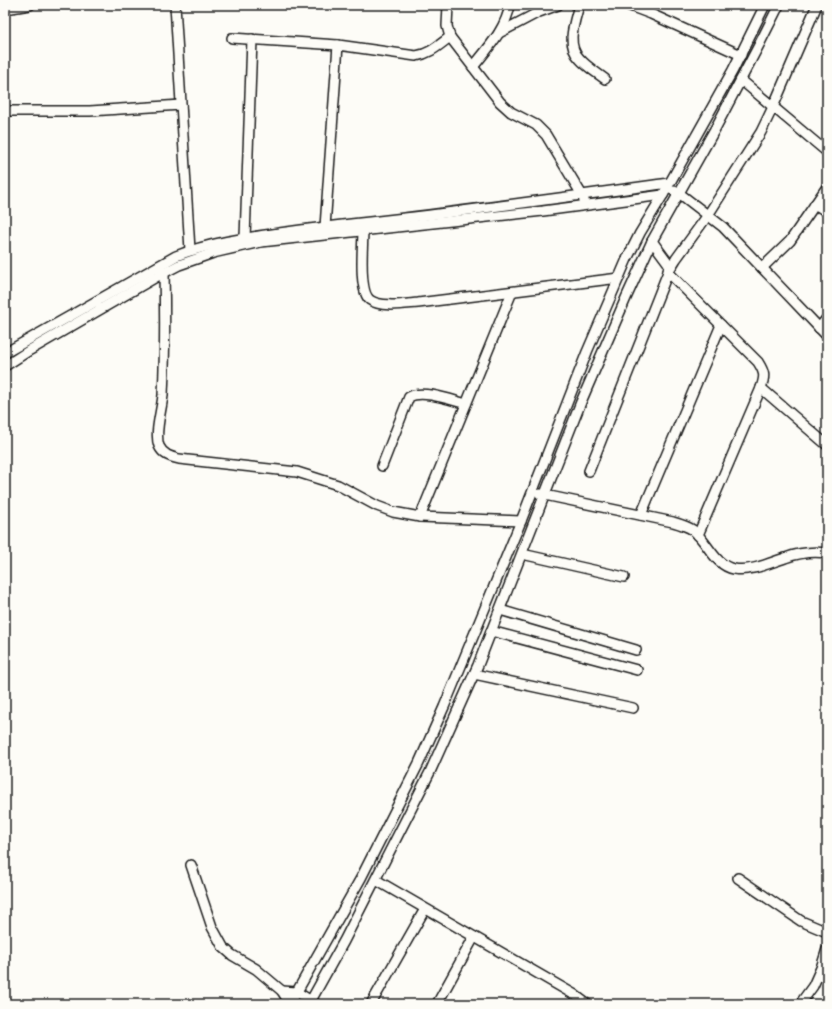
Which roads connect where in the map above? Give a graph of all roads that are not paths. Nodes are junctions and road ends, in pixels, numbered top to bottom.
1 (30, 5) edge
2 (175, 5) edge
3 (448, 5) edge
4 (510, 5) edge
5 (558, 5) edge
6 (579, 5) edge
7 (627, 5) edge
8 (765, 5) edge
9 (779, 5) edge
10 (817, 5) edge
11 (5, 9) edge
12 (500, 33) junction
13 (450, 37) junction
14 (232, 38) dead end
15 (252, 39) junction
16 (338, 45) junction
17 (740, 55) junction
18 (473, 67) junction
19 (605, 79) dead end
20 (741, 80) junction
21 (181, 105) junction
22 (773, 107) junction
23 (5, 111) edge
24 (827, 152) edge
25 (827, 187) edge
26 (666, 189) junction
27 (679, 193) junction
28 (582, 195) junction
29 (815, 204) junction
30 (585, 205) junction
31 (827, 212) edge
32 (708, 215) junction
33 (325, 227) junction
34 (363, 231) junction
35 (245, 238) junction
36 (652, 241) junction
37 (190, 250) junction
38 (762, 268) junction
39 (668, 272) junction
40 (164, 273) junction
41 (619, 278) junction
42 (512, 292) junction
43 (827, 318) edge
44 (721, 325) junction
45 (819, 328) junction
46 (827, 336) edge
47 (5, 353) edge
48 (5, 366) edge
49 (761, 388) junction
50 (466, 404) junction
51 (827, 445) edge
52 (382, 466) dead end
53 (590, 471) dead end
54 (533, 492) junction
55 (544, 495) junction
56 (641, 515) junction
57 (420, 517) junction
58 (522, 521) junction
59 (698, 535) junction
60 (827, 553) edge
61 (522, 554) junction
62 (624, 577) dead end
63 (500, 610) junction
64 (491, 631) junction
65 (636, 650) dead end
66 (637, 670) dead end
67 (474, 674) junction
68 (633, 708) dead end
69 (192, 865) dead end
70 (738, 878) dead end
71 (376, 880) junction
72 (424, 909) junction
73 (827, 932) edge
74 (474, 937) junction
75 (827, 949) edge
76 (282, 990) junction
77 (297, 992) junction
78 (312, 1003) edge
79 (290, 1004) edge
80 (371, 1004) edge
81 (437, 1004) edge
82 (587, 1004) edge
83 (800, 1004) edge

1 - 11 street
2 - 21 street
3 - 13 street
4 - 12 street
5 - 12 street
6 - 19 street
7 - 17 street
8 - 17 street
9 - 20 street
10 - 22 street
12 - 18 street
13 - 16 street
13 - 18 street
14 - 15 street
15 - 16 street
15 - 35 street
16 - 33 street
17 - 26 street
18 - 28 street
20 - 22 street
20 - 27 street
21 - 23 street
21 - 37 street
22 - 24 street
22 - 32 street
25 - 29 street
26 - 27 street
26 - 28 street
26 - 30 street
26 - 41 street
27 - 32 street
27 - 36 street
28 - 30 street
28 - 33 street
29 - 31 street
29 - 38 street
30 - 34 street
32 - 38 street
32 - 39 street
33 - 35 street
34 - 40 street
34 - 42 street
35 - 37 street
36 - 39 street
36 - 55 street
37 - 47 street
38 - 45 street
39 - 44 street
39 - 53 street
40 - 48 street
40 - 57 street
41 - 42 street
41 - 54 street
42 - 50 street
43 - 45 street
44 - 49 street
44 - 56 street
45 - 46 street
49 - 51 street
49 - 59 street
50 - 52 street
50 - 57 street
54 - 55 street
54 - 58 street
55 - 56 street
55 - 61 street
56 - 59 street
57 - 58 street
58 - 77 street
59 - 60 street
61 - 62 street
61 - 63 street
63 - 64 street
63 - 65 street
64 - 66 street
64 - 67 street
67 - 68 street
67 - 71 street
69 - 76 street
70 - 73 street
71 - 72 street
71 - 78 street
72 - 74 street
72 - 80 street
74 - 81 street
74 - 82 street
75 - 83 street
76 - 77 street
76 - 79 street
77 - 78 street
77 - 79 street

